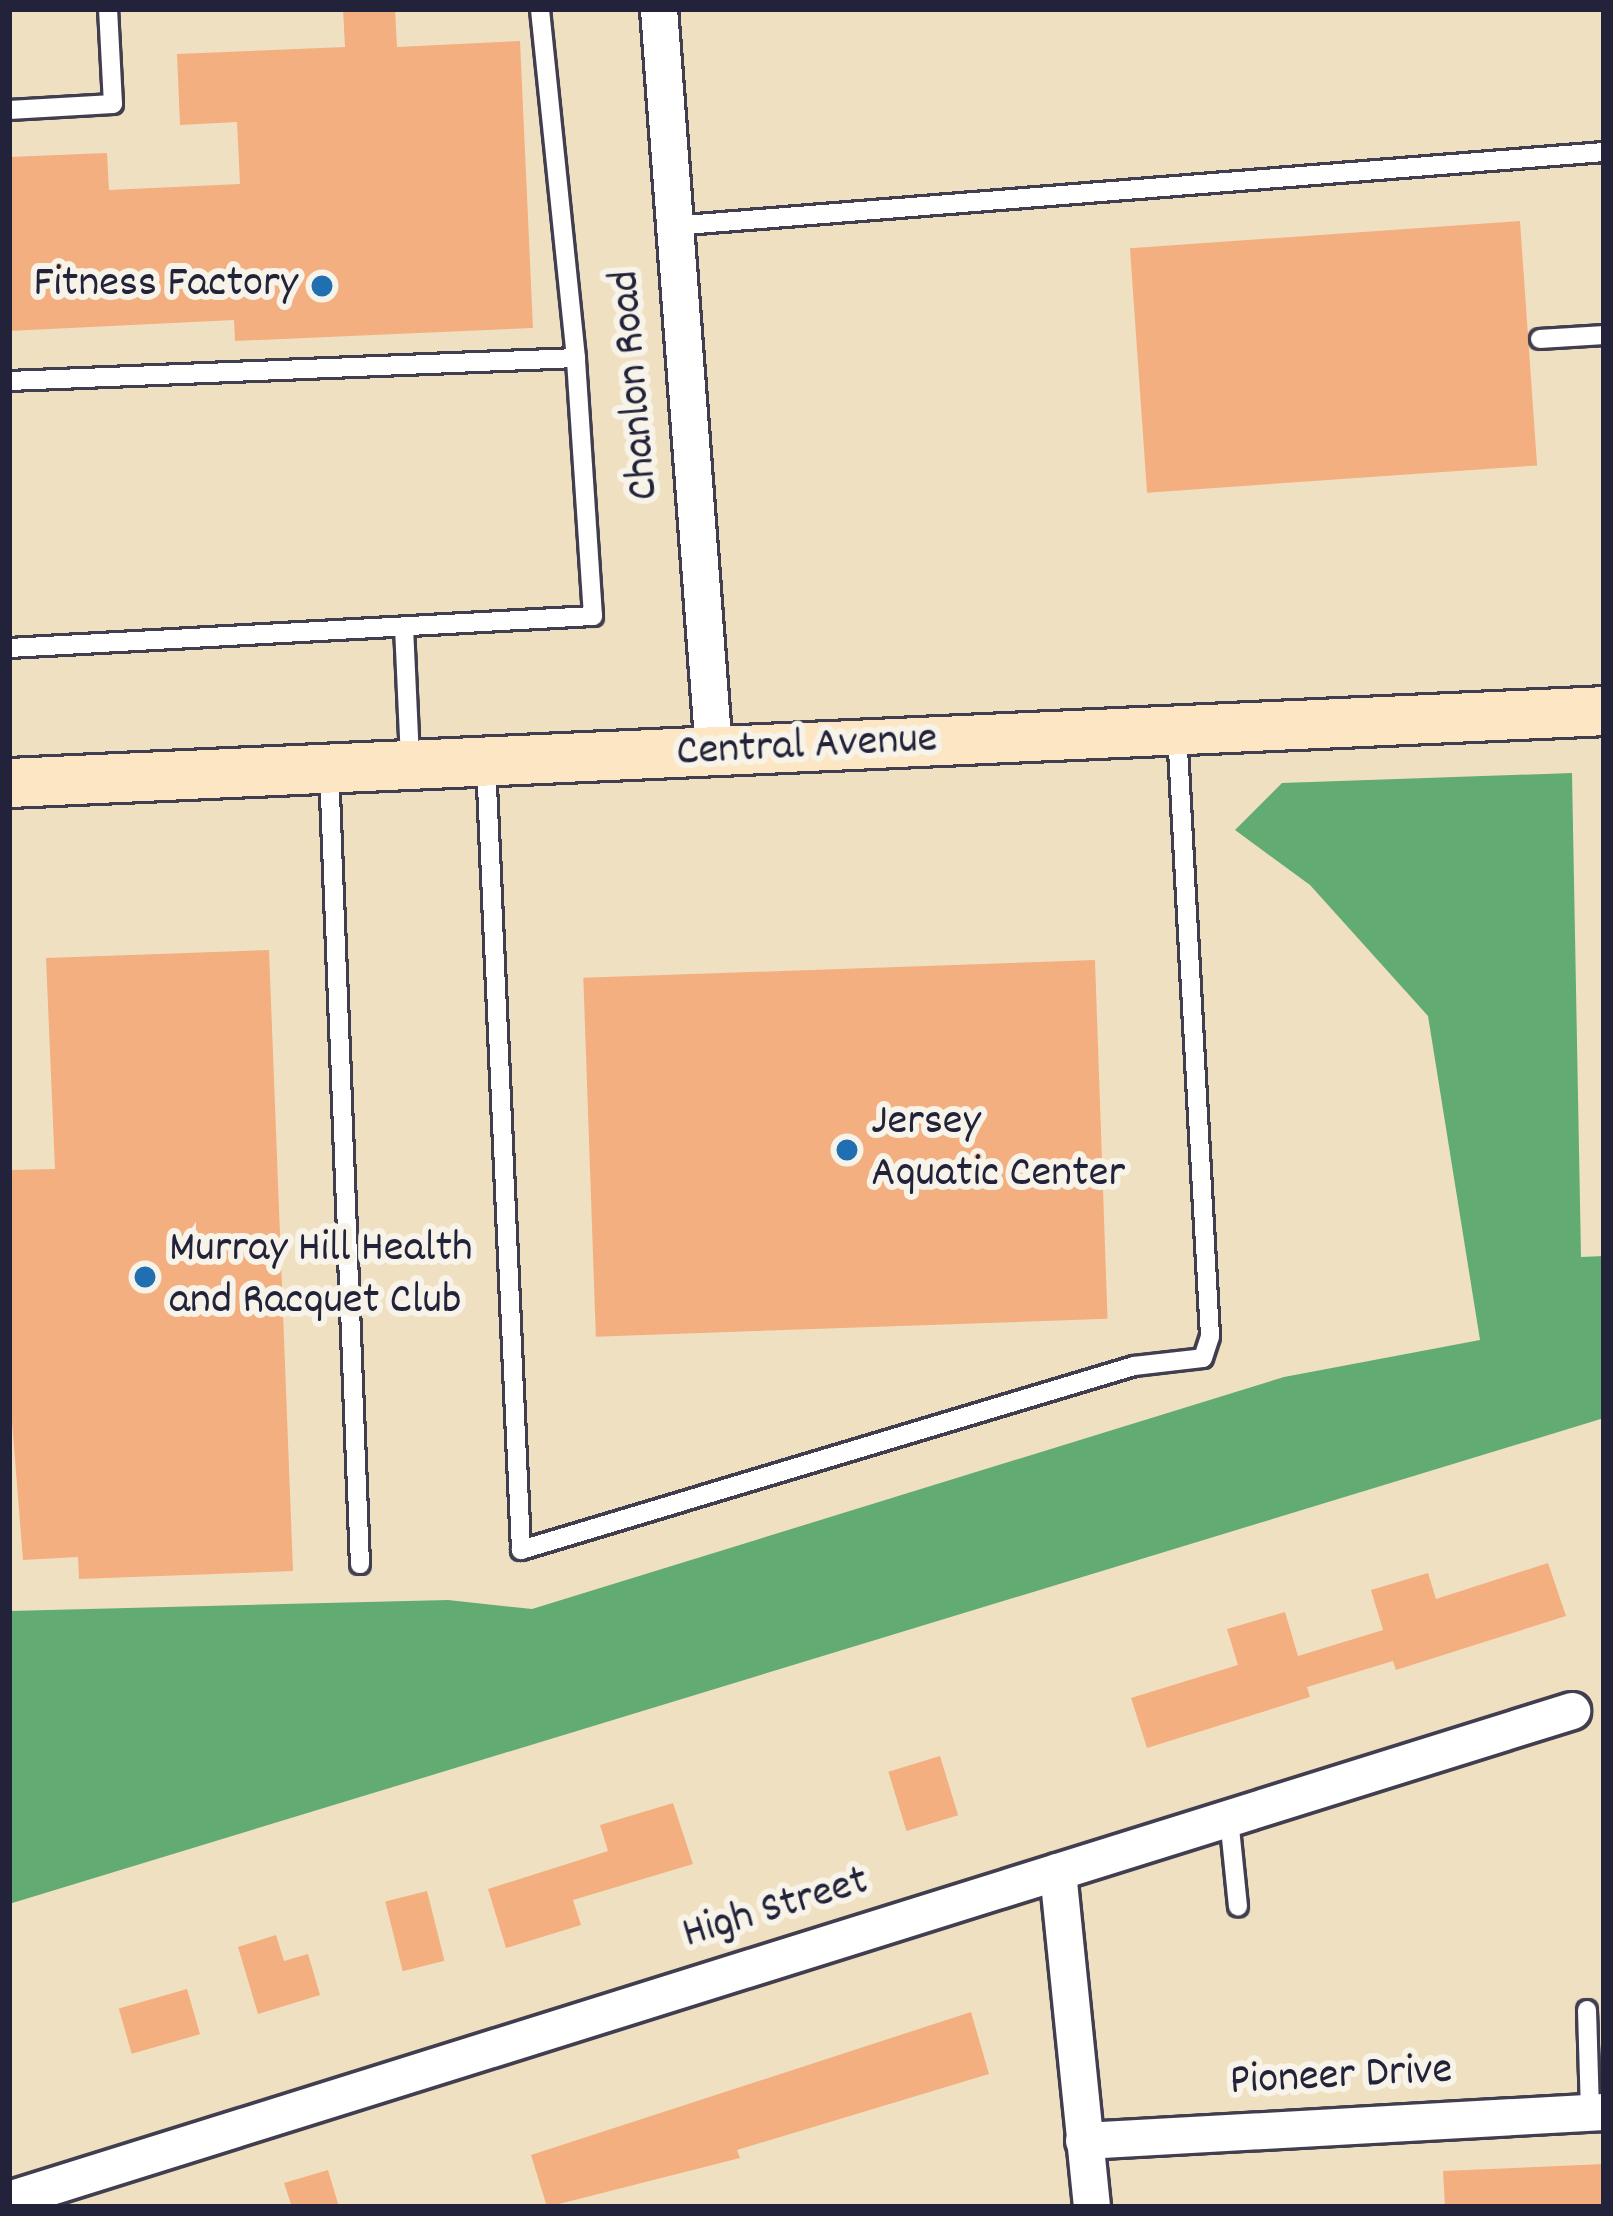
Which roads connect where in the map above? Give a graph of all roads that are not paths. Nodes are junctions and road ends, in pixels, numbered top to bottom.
1 (108, 9) edge
2 (540, 9) edge
3 (659, 9) edge
4 (9, 110) edge
5 (1604, 152) edge
6 (672, 226) junction
7 (1604, 335) edge
8 (1540, 339) dead end
9 (576, 358) junction
10 (9, 381) edge
11 (404, 627) junction
12 (9, 648) edge
13 (1604, 711) edge
14 (1178, 731) junction
15 (714, 753) junction
16 (486, 763) junction
17 (410, 766) junction
18 (329, 770) junction
19 (9, 783) edge
20 (360, 1564) dead end
21 (1572, 1711) dead end
22 (1228, 1818) junction
23 (1058, 1872) junction
24 (1238, 1907) dead end
25 (1587, 2010) dead end
26 (1597, 2112) edge
27 (1084, 2141) junction
28 (9, 2200) edge
29 (1092, 2207) edge

1 - 4 lane
2 - 9 lane
3 - 6 street, Chanlon Road
5 - 6 lane
6 - 15 street, Chanlon Road
7 - 8 lane
9 - 10 lane
9 - 11 lane
11 - 12 lane
11 - 17 lane
13 - 14 street, Central Avenue
14 - 15 street, Central Avenue
14 - 16 lane
15 - 16 street, Central Avenue
16 - 17 street, Central Avenue
17 - 18 street, Central Avenue
18 - 19 street, Central Avenue
18 - 20 lane
21 - 22 street, High Street
22 - 23 street, High Street
22 - 24 lane
23 - 27 street
23 - 28 street, High Street
25 - 26 lane
26 - 27 street, Pioneer Drive
27 - 29 street

